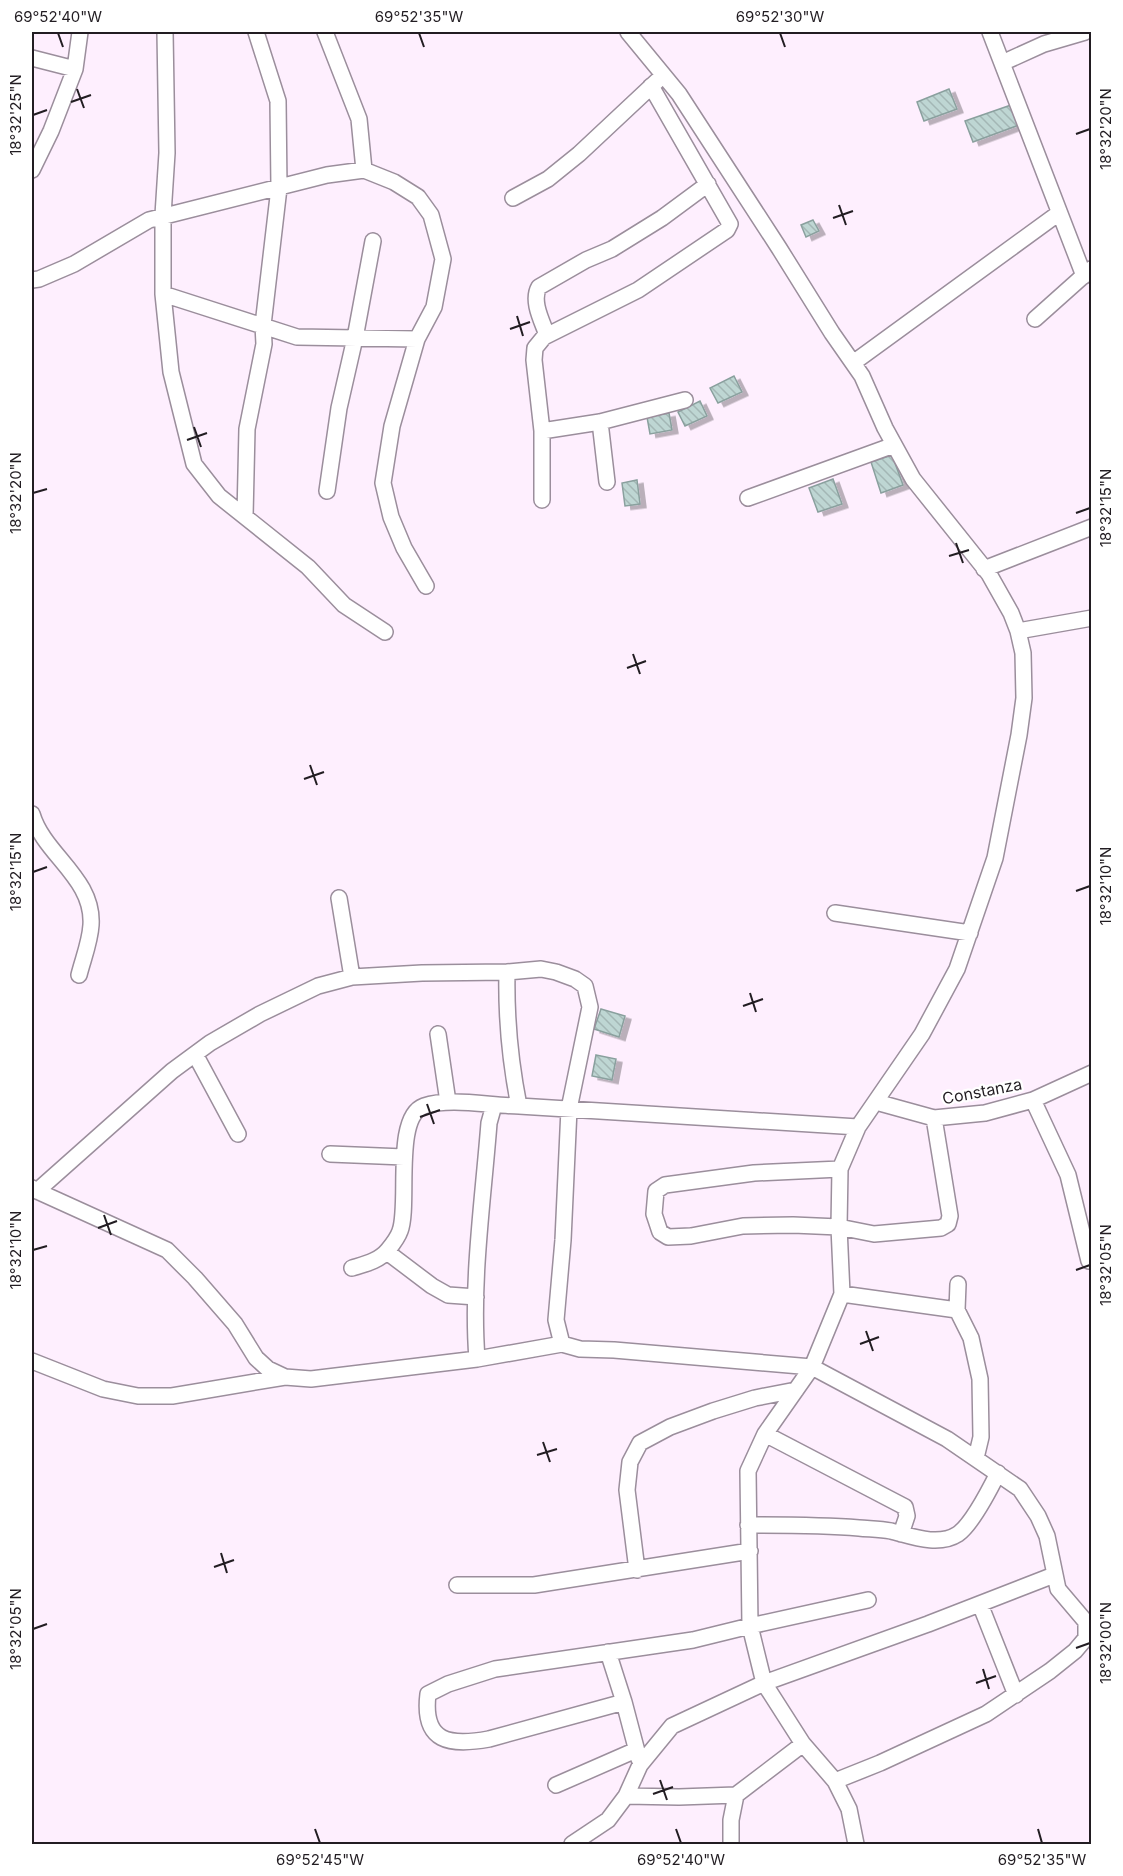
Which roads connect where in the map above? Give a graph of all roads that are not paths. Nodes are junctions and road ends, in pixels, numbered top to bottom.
1 (80, 32) edge
2 (165, 32) edge
3 (256, 32) edge
4 (325, 32) edge
5 (628, 32) edge
6 (990, 32) edge
7 (1085, 32) edge
8 (32, 58) edge
9 (1002, 63) junction
10 (75, 69) junction
11 (664, 75) junction
12 (651, 86) junction
13 (364, 170) junction
14 (32, 171) edge
15 (708, 184) junction
16 (279, 188) junction
17 (513, 198) dead end
18 (1059, 213) junction
19 (163, 215) junction
20 (373, 241) dead end
21 (1088, 272) edge
22 (32, 280) edge
23 (163, 294) junction
24 (1035, 319) dead end
25 (263, 325) junction
26 (547, 336) junction
27 (356, 338) junction
28 (417, 339) junction
29 (853, 363) junction
30 (686, 400) dead end
31 (600, 422) junction
32 (542, 431) junction
33 (894, 445) junction
34 (607, 482) dead end
35 (327, 491) dead end
36 (748, 498) dead end
37 (542, 500) dead end
38 (245, 516) junction
39 (1092, 527) edge
40 (984, 569) junction
41 (426, 586) dead end
42 (1092, 618) edge
43 (1018, 631) junction
44 (385, 632) dead end
45 (33, 821) edge
46 (339, 898) dead end
47 (835, 913) dead end
48 (970, 933) junction
49 (507, 972) junction
50 (79, 975) dead end
51 (352, 977) junction
52 (438, 1034) dead end
53 (195, 1054) junction
54 (1092, 1073) edge
55 (1033, 1100) junction
56 (448, 1102) junction
57 (876, 1102) junction
58 (494, 1105) junction
59 (519, 1106) junction
60 (569, 1109) junction
61 (934, 1118) junction
62 (858, 1127) junction
63 (238, 1134) dead end
64 (330, 1154) dead end
65 (404, 1157) junction
66 (840, 1169) junction
67 (34, 1190) edge
68 (839, 1227) junction
69 (387, 1252) junction
70 (1089, 1261) dead end
71 (352, 1268) dead end
72 (958, 1284) dead end
73 (842, 1294) junction
74 (476, 1297) junction
75 (957, 1310) junction
76 (562, 1344) junction
77 (477, 1359) junction
78 (32, 1361) edge
79 (812, 1368) junction
80 (285, 1377) junction
81 (796, 1390) junction
82 (765, 1434) junction
83 (976, 1458) junction
84 (998, 1473) junction
85 (748, 1525) junction
86 (901, 1534) junction
87 (750, 1551) junction
88 (637, 1570) junction
89 (1054, 1575) junction
90 (457, 1585) dead end
91 (868, 1600) dead end
92 (980, 1604) junction
93 (750, 1626) junction
94 (608, 1652) junction
95 (764, 1683) junction
96 (1016, 1695) junction
97 (624, 1702) junction
98 (803, 1744) junction
99 (638, 1757) junction
100 (835, 1781) junction
101 (556, 1785) dead end
102 (736, 1795) junction
103 (626, 1796) junction
104 (572, 1845) edge
105 (730, 1845) edge
106 (856, 1845) edge

1 - 10 street
2 - 19 street
3 - 16 street
4 - 13 street
5 - 11 street
6 - 9 street
7 - 9 street
8 - 10 street
9 - 18 street
10 - 14 street
11 - 12 street
11 - 29 street
12 - 15 street
12 - 17 street
13 - 16 street
13 - 28 street
15 - 26 street
15 - 26 street
16 - 19 street
16 - 25 street
18 - 21 street
18 - 29 street
19 - 22 street
19 - 23 street
20 - 27 street
21 - 24 street
23 - 25 street
23 - 38 street
25 - 27 street
25 - 38 street
26 - 32 street
27 - 28 street
27 - 35 street
28 - 41 street
29 - 33 street
30 - 31 street
31 - 32 street
31 - 34 street
32 - 37 street
33 - 36 street
33 - 40 street
38 - 44 street
39 - 40 street
40 - 43 street
42 - 43 street
43 - 48 street
45 - 50 street
46 - 51 street
47 - 48 street
48 - 57 street
49 - 51 street
49 - 59 street
49 - 60 street
51 - 53 street
52 - 56 street
53 - 63 street
53 - 67 street
54 - 55 street, Constanza
55 - 61 street, Constanza
55 - 70 street
56 - 58 street
56 - 65 street
57 - 61 street, Constanza
57 - 62 street
58 - 59 street
58 - 74 street
59 - 60 street
60 - 62 street
60 - 76 street
61 - 68 street
62 - 66 street
64 - 65 street
65 - 69 street
66 - 68 street
66 - 68 street
67 - 80 street
68 - 73 street
69 - 71 street
69 - 74 street
72 - 75 street
73 - 75 street
73 - 79 street
74 - 77 street
75 - 83 street
76 - 77 street
76 - 79 street
77 - 80 street
78 - 80 street
79 - 81 street
79 - 83 street
81 - 82 street
81 - 88 street
82 - 85 street
82 - 86 street
83 - 84 street
84 - 86 street
84 - 89 street
85 - 86 street
85 - 87 street
87 - 88 street
87 - 93 street
88 - 90 street
89 - 92 street
89 - 96 street
91 - 93 street
92 - 95 street
92 - 96 street
93 - 94 street
93 - 95 street
94 - 97 street
94 - 97 street
95 - 98 street
95 - 99 street
96 - 100 street
97 - 99 street
98 - 100 street
98 - 102 street
99 - 101 street
99 - 103 street
100 - 106 street
102 - 103 street
102 - 105 street
103 - 104 street

